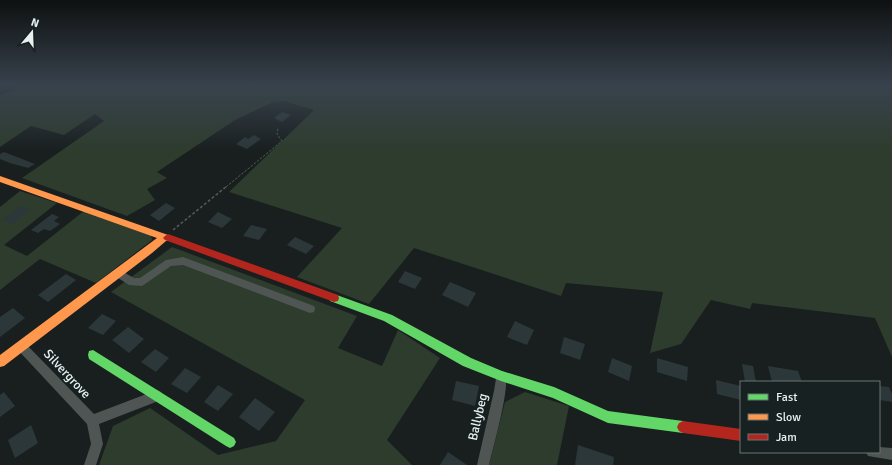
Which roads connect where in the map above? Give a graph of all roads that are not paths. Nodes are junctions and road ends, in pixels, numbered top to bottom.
1 (0, 179) edge
2 (164, 237) junction
3 (118, 273) junction
4 (310, 309) dead end
5 (21, 346) junction
6 (93, 355) dead end
7 (0, 362) edge
8 (501, 376) junction
9 (158, 396) junction
10 (92, 421) junction
11 (740, 435) edge
12 (230, 442) dead end
13 (880, 453) edge
14 (892, 454) edge
15 (90, 465) edge
16 (483, 465) edge

1 - 2 street
2 - 3 street
2 - 8 street
3 - 4 street
3 - 5 street
5 - 7 street
5 - 10 street, Silvergrove
6 - 9 street
8 - 11 street
8 - 16 street, Ballybeg
9 - 10 street
9 - 12 street
10 - 15 street
13 - 14 street

